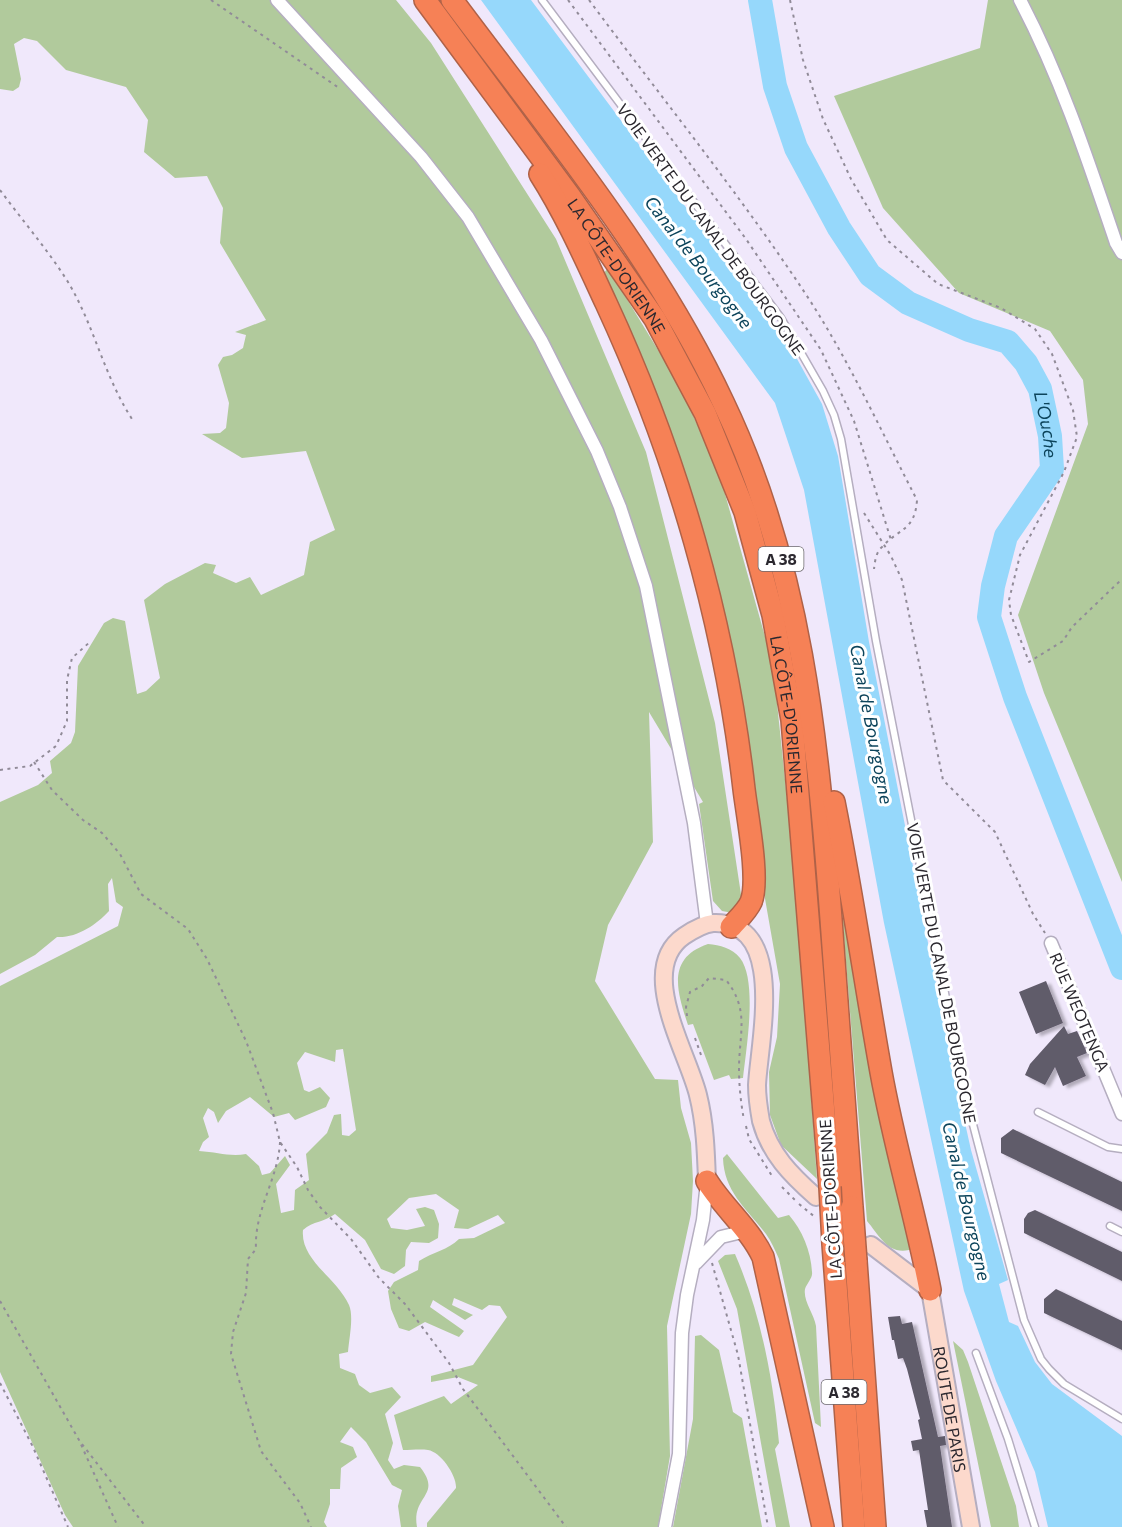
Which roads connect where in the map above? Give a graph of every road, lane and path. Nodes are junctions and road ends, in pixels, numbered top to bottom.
1 (211, 0) edge
2 (277, 0) edge
3 (425, 0) edge
4 (452, 0) edge
5 (542, 0) edge
6 (589, 0) edge
7 (790, 0) edge
8 (1020, 0) edge
9 (469, 58) junction
10 (341, 89) dead end
11 (0, 190) edge
12 (1122, 253) edge
13 (132, 419) dead end
14 (850, 490) junction
15 (884, 544) junction
16 (1122, 579) edge
17 (868, 598) junction
18 (800, 635) junction
19 (91, 641) dead end
20 (34, 762) junction
21 (0, 770) edge
22 (707, 924) junction
23 (731, 927) junction
24 (1051, 943) joint
25 (688, 1021) dead end
26 (692, 1029) dead end
27 (702, 1057) dead end
28 (1038, 1112) dead end
29 (1122, 1114) edge
30 (280, 1142) junction
31 (1122, 1149) edge
32 (707, 1180) junction
33 (823, 1192) junction
34 (818, 1220) dead end
35 (1110, 1226) dead end
36 (746, 1231) junction
37 (1122, 1232) edge
38 (871, 1245) dead end
39 (708, 1249) junction
40 (693, 1266) junction
41 (930, 1290) junction
42 (0, 1301) edge
43 (976, 1353) dead end
44 (0, 1383) edge
45 (1122, 1419) edge
46 (80, 1440) junction
47 (68, 1527) edge
48 (118, 1527) edge
49 (146, 1527) edge
50 (311, 1527) edge
51 (566, 1527) edge
52 (665, 1527) edge
53 (768, 1527) edge
54 (823, 1527) edge
55 (854, 1527) edge
56 (875, 1527) edge
57 (971, 1527) edge
58 (1035, 1527) edge

1 - 10 path
2 - 22 street
3 - 9 highway, LA CÔTE-D'ORIENNE / A 38
4 - 18 highway, LA CÔTE-D'ORIENNE / A 38
5 - 14 lane, VOIE VERTE DU CANAL DE BOURGOGNE
6 - 15 path
7 - 16 path
8 - 12 street
9 - 23 highway
9 - 33 highway, LA CÔTE-D'ORIENNE / A 38
11 - 13 path
14 - 15 path
14 - 17 lane, VOIE VERTE DU CANAL DE BOURGOGNE
15 - 17 path
15 - 24 path
17 - 45 lane, VOIE VERTE DU CANAL DE BOURGOGNE
18 - 41 highway
18 - 56 highway, LA CÔTE-D'ORIENNE / A 38, bridge
19 - 20 path
20 - 21 path
20 - 30 path
22 - 23 main road
22 - 32 main road
23 - 33 main road
24 - 29 street, RUE WEOTENGA
25 - 34 path
26 - 27 path
28 - 31 lane
30 - 50 path
30 - 51 path
32 - 36 highway
32 - 40 street
33 - 55 highway, LA CÔTE-D'ORIENNE / A 38, bridge
35 - 37 lane
36 - 39 street
36 - 54 highway
38 - 41 main road
39 - 40 street
39 - 53 path
40 - 52 street
41 - 57 main road, ROUTE DE PARIS
42 - 46 path
43 - 58 lane
44 - 47 path
46 - 48 path
46 - 49 path

